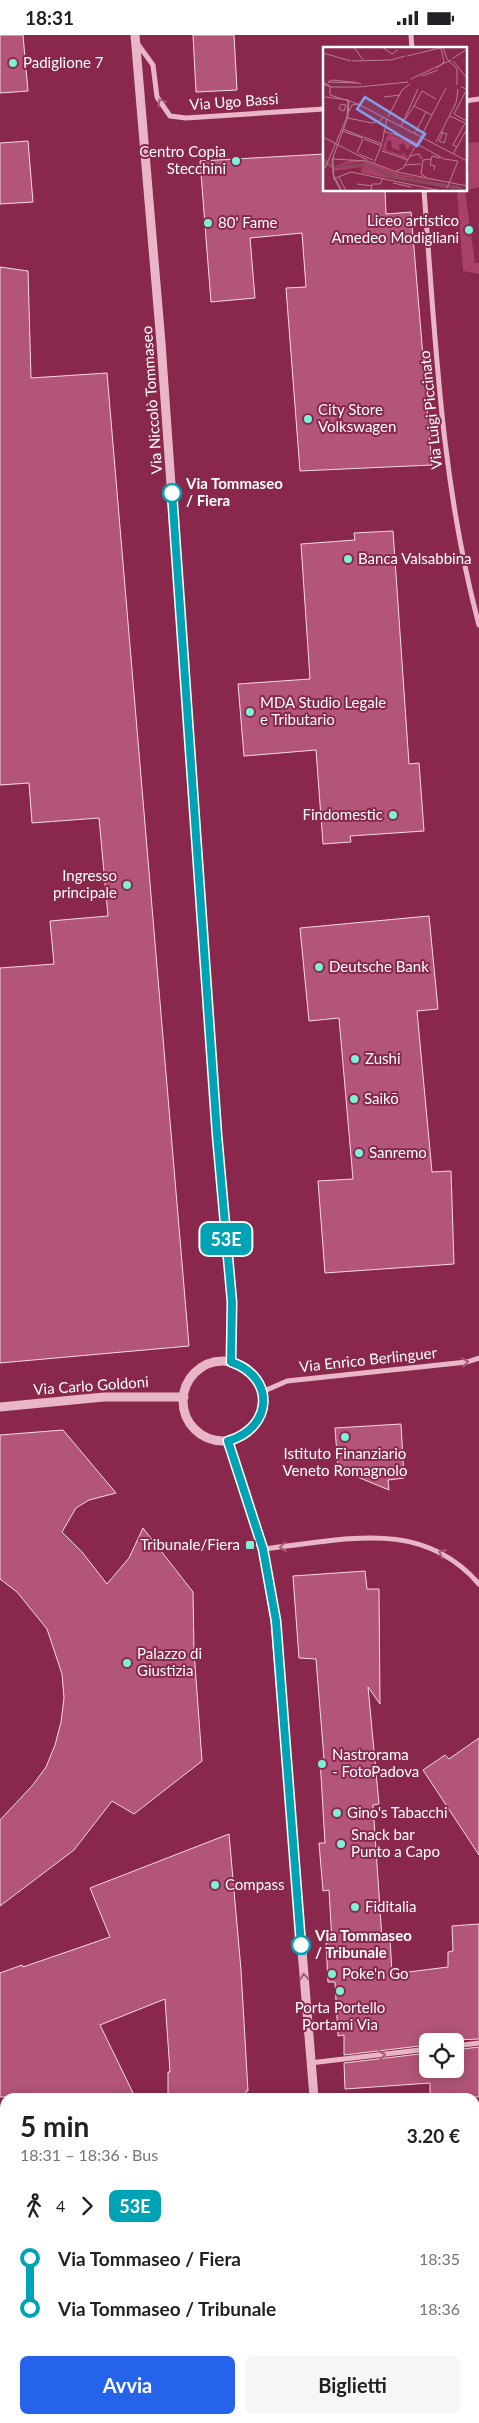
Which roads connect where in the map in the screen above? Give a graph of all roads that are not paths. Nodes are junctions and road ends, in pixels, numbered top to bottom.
1 (135, 38) edge
2 (479, 99) edge
3 (466, 101) edge
4 (323, 109) edge
5 (424, 191) edge
6 (479, 625) edge
7 (479, 1358) edge
8 (231, 1362) junction
9 (262, 1392) junction
10 (184, 1397) junction
11 (0, 1407) edge
12 (228, 1441) junction
13 (263, 1549) junction
14 (479, 1574) edge
15 (474, 1578) junction
16 (479, 1584) edge
17 (479, 2043) edge
18 (464, 2045) edge
19 (419, 2050) edge
20 (310, 2063) junction
21 (314, 2093) edge

4 -> 1 street, Via Ugo Bassi
1 - 8 street, Via Niccolò Tommaseo
2 - 3 street
5 - 6 street, Via Luigi Piccinato
9 -> 7 street, Via Enrico Berlinguer
8 - 9 street
8 - 10 street
9 - 12 street
10 - 11 street, Via Carlo Goldoni
10 - 12 street
12 - 13 street
15 -> 13 street
20 -> 13 street
14 - 15 street
15 - 16 street
17 - 18 street
20 -> 19 street
20 - 21 street

